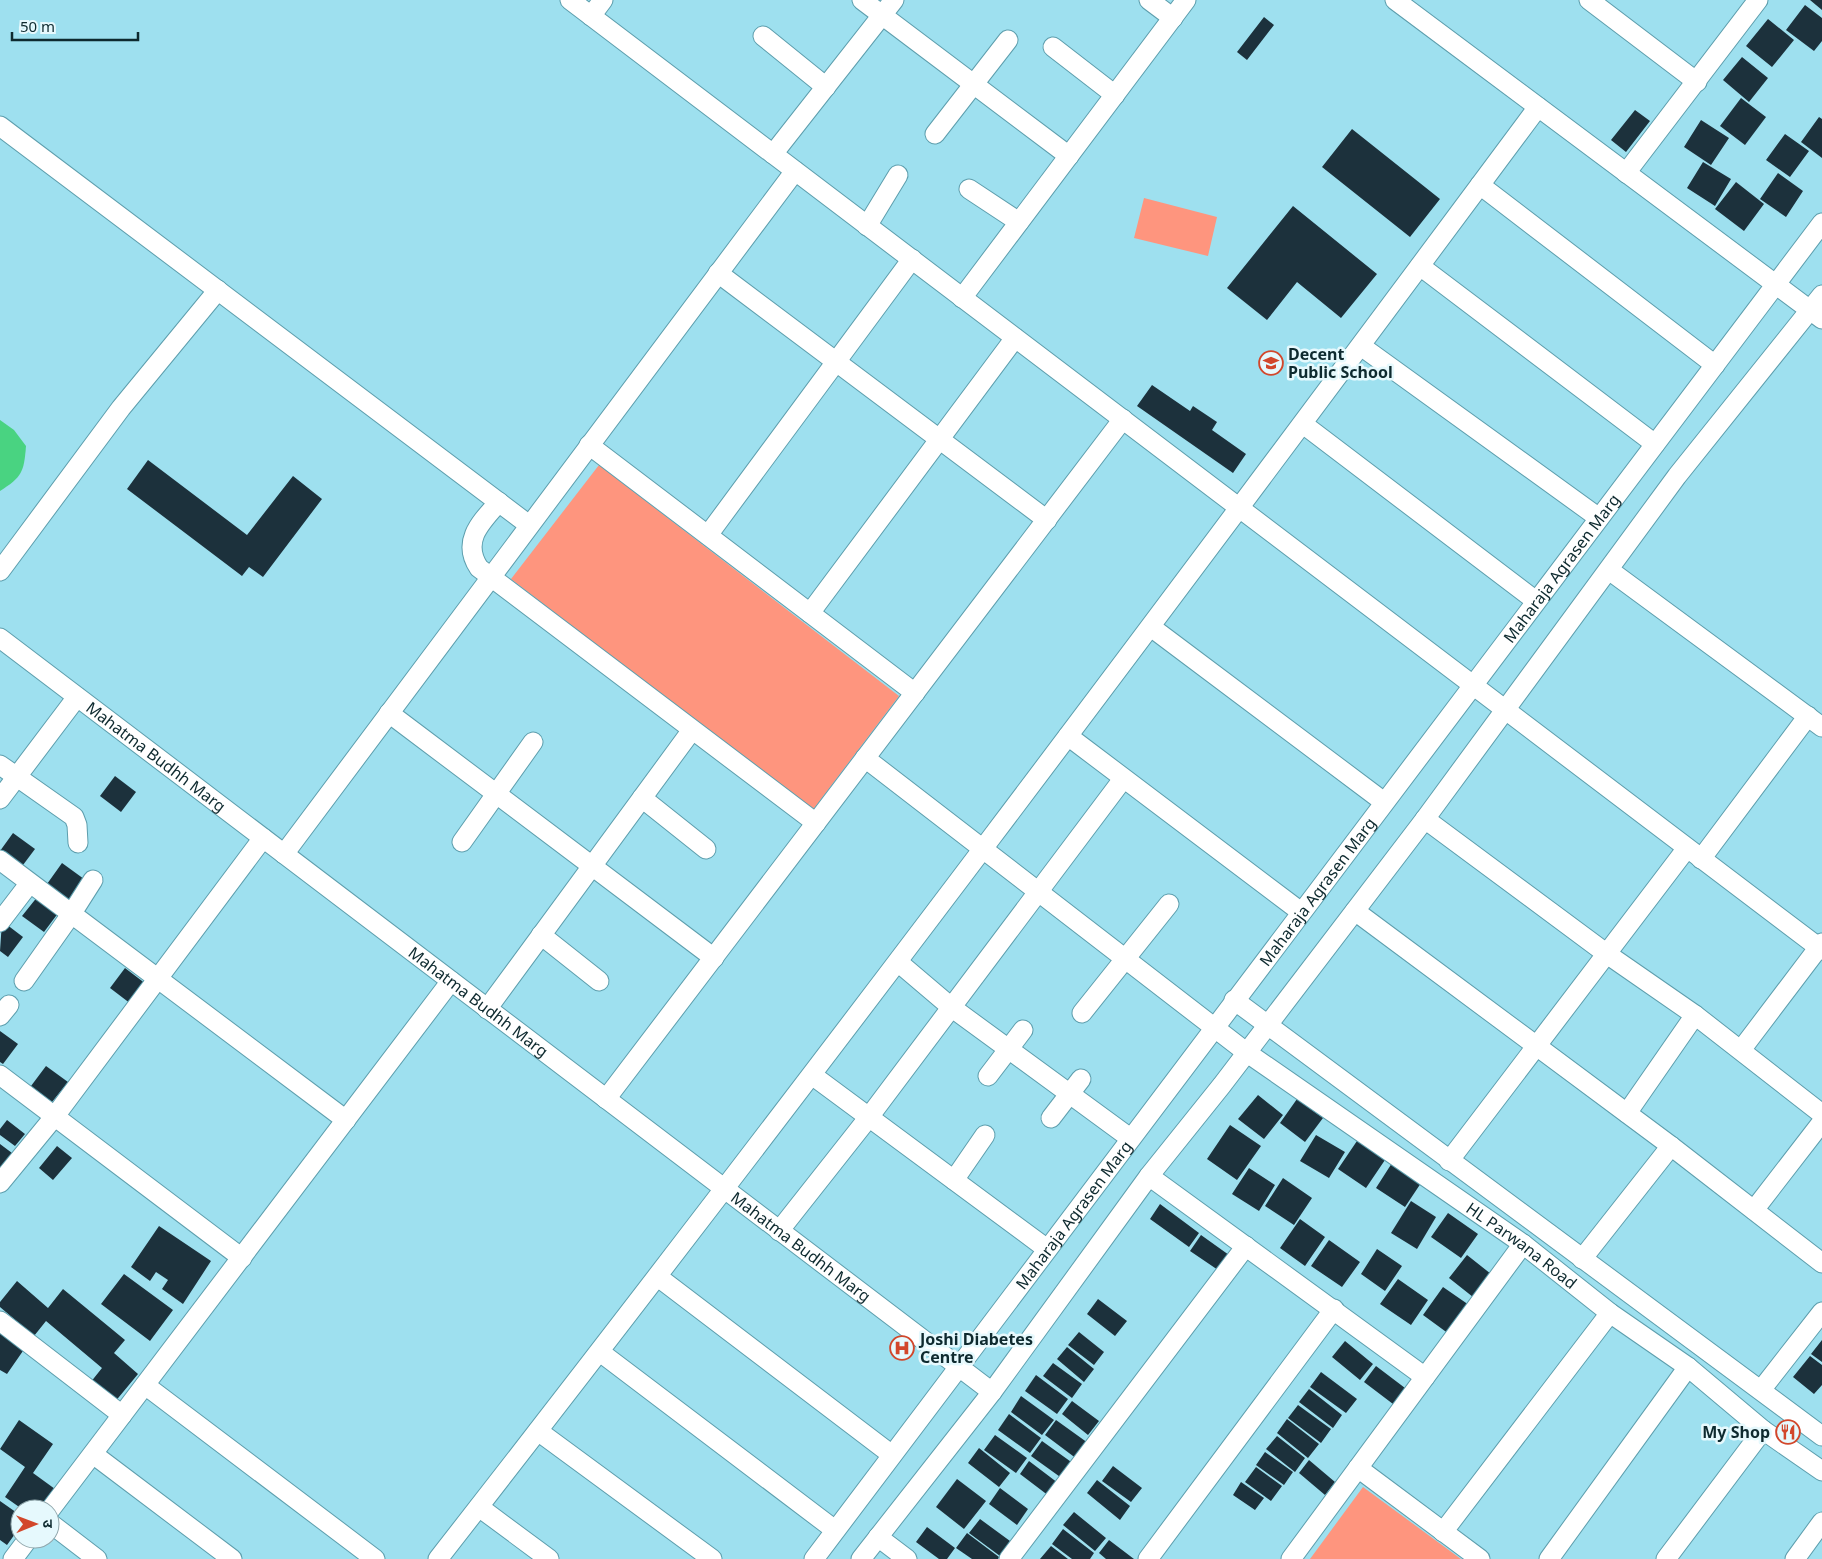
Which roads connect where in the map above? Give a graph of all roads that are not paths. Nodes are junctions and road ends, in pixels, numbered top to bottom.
1 (570, 0) edge
2 (603, 0) edge
3 (862, 0) edge
4 (894, 0) edge
5 (1149, 0) edge
6 (1186, 0) edge
7 (1395, 0) edge
8 (1589, 0) edge
9 (1758, 0) edge
10 (591, 16) junction
11 (882, 16) junction
12 (1173, 18) junction
13 (763, 36) dead end
14 (1008, 40) dead end
15 (1053, 47) dead end
16 (1697, 82) junction
17 (973, 84) junction
18 (826, 87) junction
19 (1115, 96) junction
20 (1538, 107) junction
21 (0, 126) edge
22 (935, 134) dead end
23 (773, 154) junction
24 (1069, 156) junction
25 (795, 171) junction
26 (1628, 174) junction
27 (898, 175) dead end
28 (1480, 185) junction
29 (969, 189) dead end
30 (1019, 222) junction
31 (1822, 223) edge
32 (868, 226) junction
33 (912, 259) junction
34 (1420, 266) junction
35 (718, 273) junction
36 (1776, 285) junction
37 (218, 290) junction
38 (1822, 295) edge
39 (962, 298) junction
40 (1816, 315) edge
41 (1015, 338) junction
42 (1361, 346) junction
43 (836, 362) junction
44 (1715, 365) junction
45 (1123, 419) junction
46 (1303, 424) junction
47 (939, 440) junction
48 (1655, 444) junction
49 (589, 445) junction
50 (499, 502) junction
51 (1240, 508) junction
52 (1599, 518) junction
53 (1046, 520) junction
54 (529, 525) junction
55 (708, 536) junction
56 (1609, 570) junction
57 (0, 572) edge
58 (490, 578) junction
59 (1536, 601) junction
60 (810, 613) junction
61 (1151, 627) junction
62 (0, 638) edge
63 (1473, 685) junction
64 (915, 693) junction
65 (77, 697) junction
66 (1505, 711) junction
67 (389, 713) junction
68 (1815, 722) edge
69 (692, 730) junction
70 (1068, 736) junction
71 (534, 742) dead end
72 (865, 758) junction
73 (0, 764) edge
74 (17, 777) junction
75 (1123, 779) junction
76 (496, 794) junction
77 (642, 798) junction
78 (0, 799) edge
79 (1384, 802) junction
80 (1425, 819) junction
81 (816, 823) junction
82 (263, 838) junction
83 (462, 842) dead end
84 (78, 844) dead end
85 (706, 849) dead end
86 (983, 849) junction
87 (1694, 853) junction
88 (284, 854) junction
89 (0, 860) edge
90 (592, 866) junction
91 (92, 880) dead end
92 (29, 884) junction
93 (1038, 892) junction
94 (1169, 904) dead end
95 (1355, 911) junction
96 (1301, 912) junction
97 (72, 913) junction
98 (0, 922) edge
99 (541, 935) junction
100 (1821, 946) edge
101 (1607, 954) junction
102 (714, 958) junction
103 (1125, 959) junction
104 (898, 962) junction
105 (158, 978) junction
106 (24, 981) dead end
107 (451, 981) junction
108 (599, 981) dead end
109 (1234, 1000) junction
110 (951, 1007) junction
111 (487, 1009) junction
112 (1082, 1013) dead end
113 (1695, 1015) junction
114 (1267, 1025) junction
115 (1213, 1028) junction
116 (1023, 1030) dead end
117 (1536, 1047) junction
118 (1009, 1049) junction
119 (1741, 1050) junction
120 (1246, 1052) junction
121 (0, 1075) edge
122 (812, 1075) junction
123 (988, 1076) dead end
124 (1076, 1086) junction
125 (606, 1099) junction
126 (1627, 1113) junction
127 (1822, 1114) edge
128 (55, 1116) junction
129 (869, 1117) junction
130 (1051, 1118) dead end
131 (346, 1120) junction
132 (1822, 1122) edge
133 (985, 1136) dead end
134 (1130, 1138) junction
135 (1671, 1146) junction
136 (1449, 1161) junction
137 (1148, 1176) junction
138 (954, 1180) junction
139 (0, 1184) edge
140 (725, 1190) junction
141 (1754, 1210) junction
142 (779, 1231) junction
143 (1523, 1244) junction
144 (1246, 1246) junction
145 (1047, 1249) junction
146 (242, 1258) junction
147 (1582, 1259) junction
148 (1822, 1263) edge
149 (658, 1277) junction
150 (1334, 1309) junction
151 (1822, 1312) edge
152 (1610, 1313) junction
153 (0, 1321) edge
154 (600, 1352) junction
155 (958, 1367) junction
156 (1688, 1367) junction
157 (1425, 1377) junction
158 (145, 1385) junction
159 (1761, 1390) junction
160 (992, 1392) junction
161 (122, 1415) junction
162 (1763, 1430) junction
163 (538, 1431) junction
164 (1822, 1436) edge
165 (92, 1454) junction
166 (892, 1455) junction
167 (1358, 1468) junction
168 (1822, 1471) edge
169 (58, 1499) edge
170 (479, 1507) junction
171 (1822, 1522) edge
172 (835, 1530) junction
173 (60, 1531) edge
174 (1444, 1532) junction
175 (878, 1537) junction
176 (97, 1559) edge
177 (232, 1559) edge
178 (376, 1559) edge
179 (438, 1559) edge
180 (549, 1559) edge
181 (712, 1559) edge
182 (814, 1559) edge
183 (861, 1559) edge
184 (907, 1559) edge
185 (1009, 1559) edge
186 (1148, 1559) edge
187 (1291, 1559) edge
188 (1480, 1559) edge
189 (1549, 1559) edge
190 (1666, 1559) edge
191 (1795, 1559) edge

1 - 10 street
2 - 10 street
3 - 11 street
4 - 11 street
5 - 12 street
6 - 12 street
7 - 20 street
8 - 16 street
9 - 16 street
10 - 23 street
11 - 17 street
11 - 18 street
12 - 19 street
13 - 18 street
14 - 17 street
15 - 19 street
16 - 26 street
17 - 22 street
17 - 24 street
18 - 23 street
19 - 24 street
20 - 26 street
20 - 28 street
21 - 37 street
23 - 25 street
24 - 30 street
25 - 32 street
25 - 35 street
26 - 36 street
27 - 32 street
28 - 34 street
28 - 44 street
29 - 30 street
30 - 39 street
31 - 36 street, Maharaja Agrasen Marg
32 - 33 street
33 - 39 street
33 - 43 street
34 - 42 street
34 - 48 street
35 - 43 street
35 - 49 street
36 - 40 street
36 - 44 street, Maharaja Agrasen Marg
37 - 50 street
37 - 57 street
38 - 40 street
39 - 41 street
40 - 56 street
41 - 45 street
41 - 47 street
42 - 46 street
42 - 52 street
43 - 47 street
43 - 55 street
44 - 48 street, Maharaja Agrasen Marg
45 - 51 street
45 - 53 street
46 - 51 street
46 - 59 street
47 - 53 street
47 - 60 street
48 - 52 street, Maharaja Agrasen Marg
49 - 54 street
49 - 55 street
50 - 54 street
50 - 58 street
51 - 61 street
51 - 63 street
52 - 59 street, Maharaja Agrasen Marg
53 - 64 street
54 - 58 street
55 - 60 street
56 - 66 street
56 - 68 street
58 - 67 street
58 - 69 street
59 - 63 street, Maharaja Agrasen Marg
60 - 64 street
61 - 70 street
61 - 79 street
62 - 65 street, Mahatma Budhh Marg
63 - 66 street
63 - 79 street, Maharaja Agrasen Marg
64 - 72 street
65 - 74 street
65 - 82 street, Mahatma Budhh Marg
66 - 80 street
66 - 87 street
67 - 76 street
67 - 88 street
68 - 87 street
69 - 77 street
69 - 81 street
70 - 75 street
70 - 86 street
71 - 76 street
72 - 81 street
72 - 86 street, HL Parwana Road
73 - 74 street
74 - 78 street
74 - 84 street
75 - 93 street
75 - 96 street
76 - 83 street
76 - 90 street
77 - 85 street
77 - 90 street
79 - 96 street, Maharaja Agrasen Marg
80 - 95 street
80 - 101 street
81 - 102 street
82 - 88 street, Mahatma Budhh Marg
82 - 105 street
86 - 93 street, HL Parwana Road
86 - 104 street
87 - 100 street
87 - 101 street
88 - 107 street, Mahatma Budhh Marg
89 - 92 street
90 - 99 street
90 - 102 street
91 - 97 street
92 - 97 street
92 - 98 street
93 - 103 street, HL Parwana Road
93 - 110 street
94 - 103 street
95 - 114 street
95 - 117 street
96 - 109 street, Maharaja Agrasen Marg
97 - 105 street
97 - 106 street
99 - 108 street
99 - 111 street
100 - 119 street
101 - 113 street
101 - 117 street
102 - 125 street
103 - 112 street
103 - 115 street, HL Parwana Road
104 - 110 street
104 - 122 street
105 - 128 street
105 - 131 street
107 - 111 street, Mahatma Budhh Marg
107 - 131 street
109 - 114 street, HL Parwana Road
109 - 115 street, Maharaja Agrasen Marg
110 - 118 street
110 - 129 street
111 - 125 street, Mahatma Budhh Marg
113 - 119 street
113 - 126 street
114 - 120 street
114 - 136 street, HL Parwana Road
115 - 120 street, HL Parwana Road
115 - 134 street, Maharaja Agrasen Marg
116 - 118 street
117 - 126 street
117 - 136 street
118 - 123 street
118 - 124 street
119 - 127 street
120 - 137 street
120 - 143 street, HL Parwana Road
121 - 128 street
122 - 129 street
122 - 140 street
124 - 130 street
124 - 134 street
125 - 140 street, Mahatma Budhh Marg
126 - 135 street
128 - 139 street
128 - 146 street
129 - 138 street
129 - 142 street
131 - 146 street
132 - 141 street
133 - 138 street
134 - 145 street, Maharaja Agrasen Marg
135 - 141 street
135 - 147 street
136 - 147 street, HL Parwana Road
137 - 144 street
137 - 160 street
138 - 145 street
140 - 142 street, Mahatma Budhh Marg
140 - 149 street
141 - 148 street
142 - 155 street, Mahatma Budhh Marg
143 - 152 street, HL Parwana Road
143 - 157 street
144 - 150 street
144 - 185 street
145 - 155 street, Maharaja Agrasen Marg
146 - 158 street
147 - 159 street, HL Parwana Road
149 - 154 street
149 - 166 street
150 - 157 street
150 - 186 street
151 - 159 street
152 - 156 street, HL Parwana Road
152 - 174 street
153 - 161 street
154 - 163 street
154 - 172 street
155 - 160 street, Mahatma Budhh Marg
155 - 166 street, Maharaja Agrasen Marg
156 - 162 street, HL Parwana Road
156 - 189 street
157 - 167 street
158 - 161 street
158 - 178 street
159 - 164 street, HL Parwana Road
160 - 175 street
161 - 165 street
162 - 168 street, HL Parwana Road
162 - 190 street
163 - 170 street
163 - 181 street
165 - 169 street
165 - 177 street
166 - 172 street, Maharaja Agrasen Marg
167 - 174 street
167 - 187 street
170 - 179 street
170 - 180 street
171 - 191 street
172 - 182 street, Maharaja Agrasen Marg
173 - 176 street
174 - 188 street
175 - 183 street
175 - 184 street

